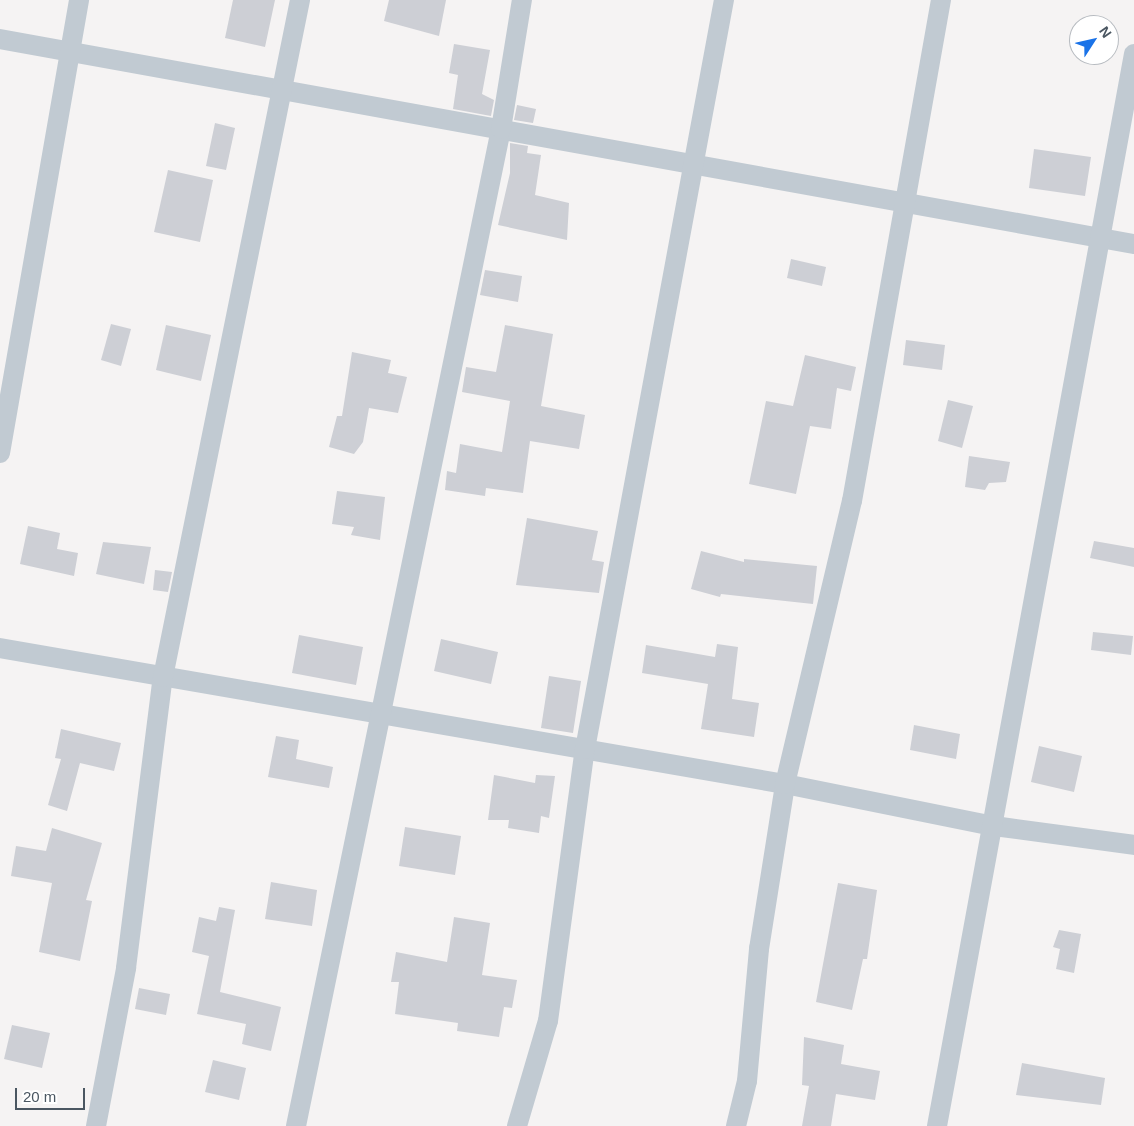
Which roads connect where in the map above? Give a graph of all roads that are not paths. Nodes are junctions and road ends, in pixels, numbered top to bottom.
1 (78, 0) edge
2 (300, 0) edge
3 (522, 0) edge
4 (724, 0) edge
5 (941, 0) edge
6 (0, 39) edge
7 (69, 51) junction
8 (1134, 54) edge
9 (279, 87) junction
10 (501, 129) junction
11 (692, 164) junction
12 (907, 203) junction
13 (1099, 237) junction
14 (1134, 244) edge
15 (0, 453) edge
16 (0, 648) edge
17 (163, 677) junction
18 (379, 716) junction
19 (585, 749) junction
20 (785, 784) junction
21 (994, 826) junction
22 (1134, 845) edge
23 (96, 1126) edge
24 (296, 1126) edge
25 (517, 1126) edge
26 (736, 1126) edge
27 (937, 1126) edge

1 - 7 street
2 - 9 street
3 - 10 street
4 - 11 street
5 - 12 street
6 - 7 street
7 - 9 street
7 - 15 street
8 - 13 street
9 - 10 street
9 - 17 street
10 - 11 street
10 - 18 street
11 - 12 street
11 - 19 street
12 - 13 street
12 - 20 street
13 - 14 street
13 - 21 street
16 - 17 street
17 - 18 street
17 - 23 street
18 - 19 street
18 - 24 street
19 - 20 street
19 - 25 street
20 - 21 street
20 - 26 street
21 - 22 street
21 - 27 street

